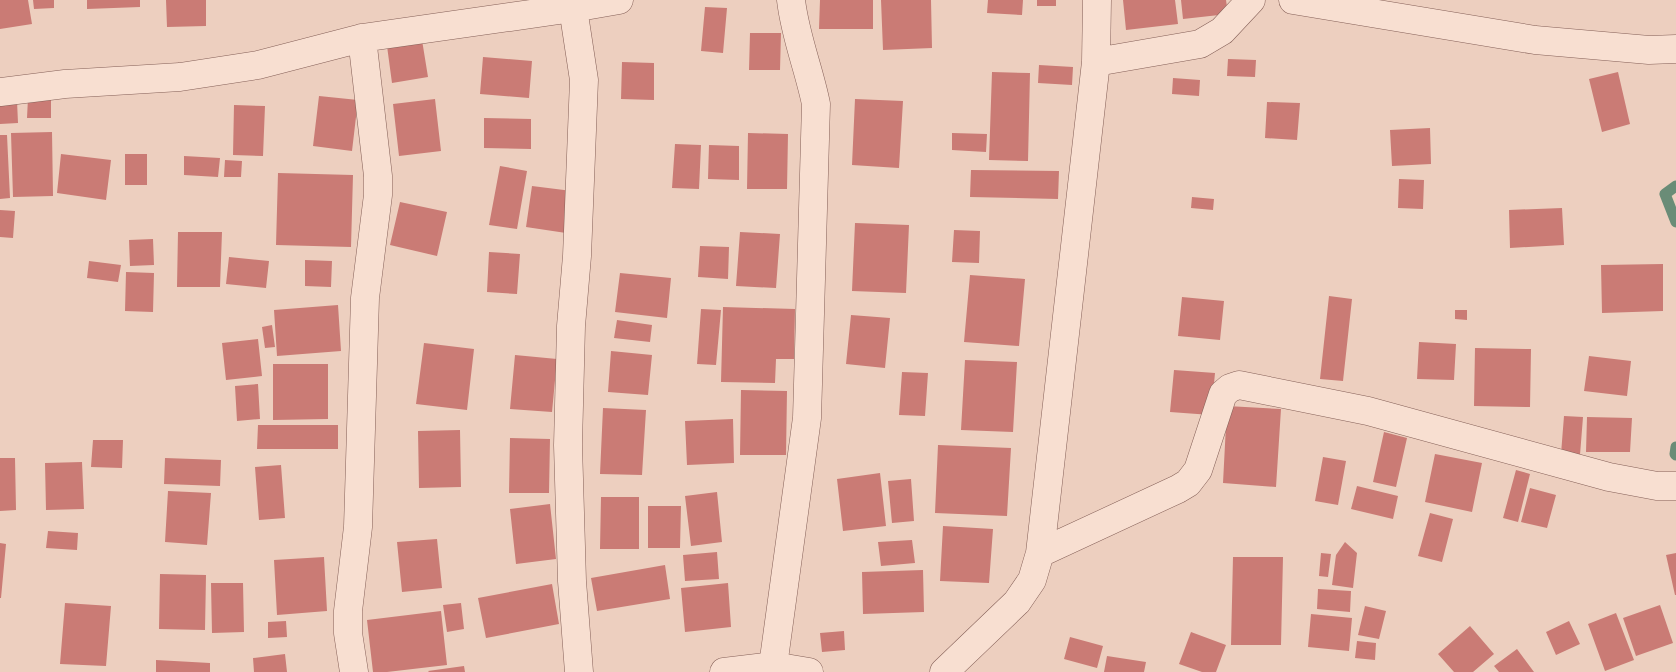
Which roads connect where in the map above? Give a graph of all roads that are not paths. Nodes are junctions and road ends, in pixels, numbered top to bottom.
1 (619, 0) edge
2 (791, 0) edge
3 (1097, 0) edge
4 (1251, 0) edge
5 (1293, 0) edge
6 (573, 8) junction
7 (362, 38) junction
8 (1676, 49) edge
9 (1096, 62) junction
10 (0, 92) edge
11 (1676, 486) edge
12 (1040, 553) junction
13 (773, 666) junction
14 (354, 672) edge
15 (579, 672) edge
16 (724, 672) edge
17 (809, 672) edge
18 (944, 672) edge

1 - 6 street
2 - 13 street
3 - 9 street
4 - 9 street
5 - 8 street
6 - 7 street
6 - 15 street
7 - 10 street
7 - 14 street
9 - 12 street
11 - 12 street
12 - 18 street
13 - 16 street
13 - 17 street

